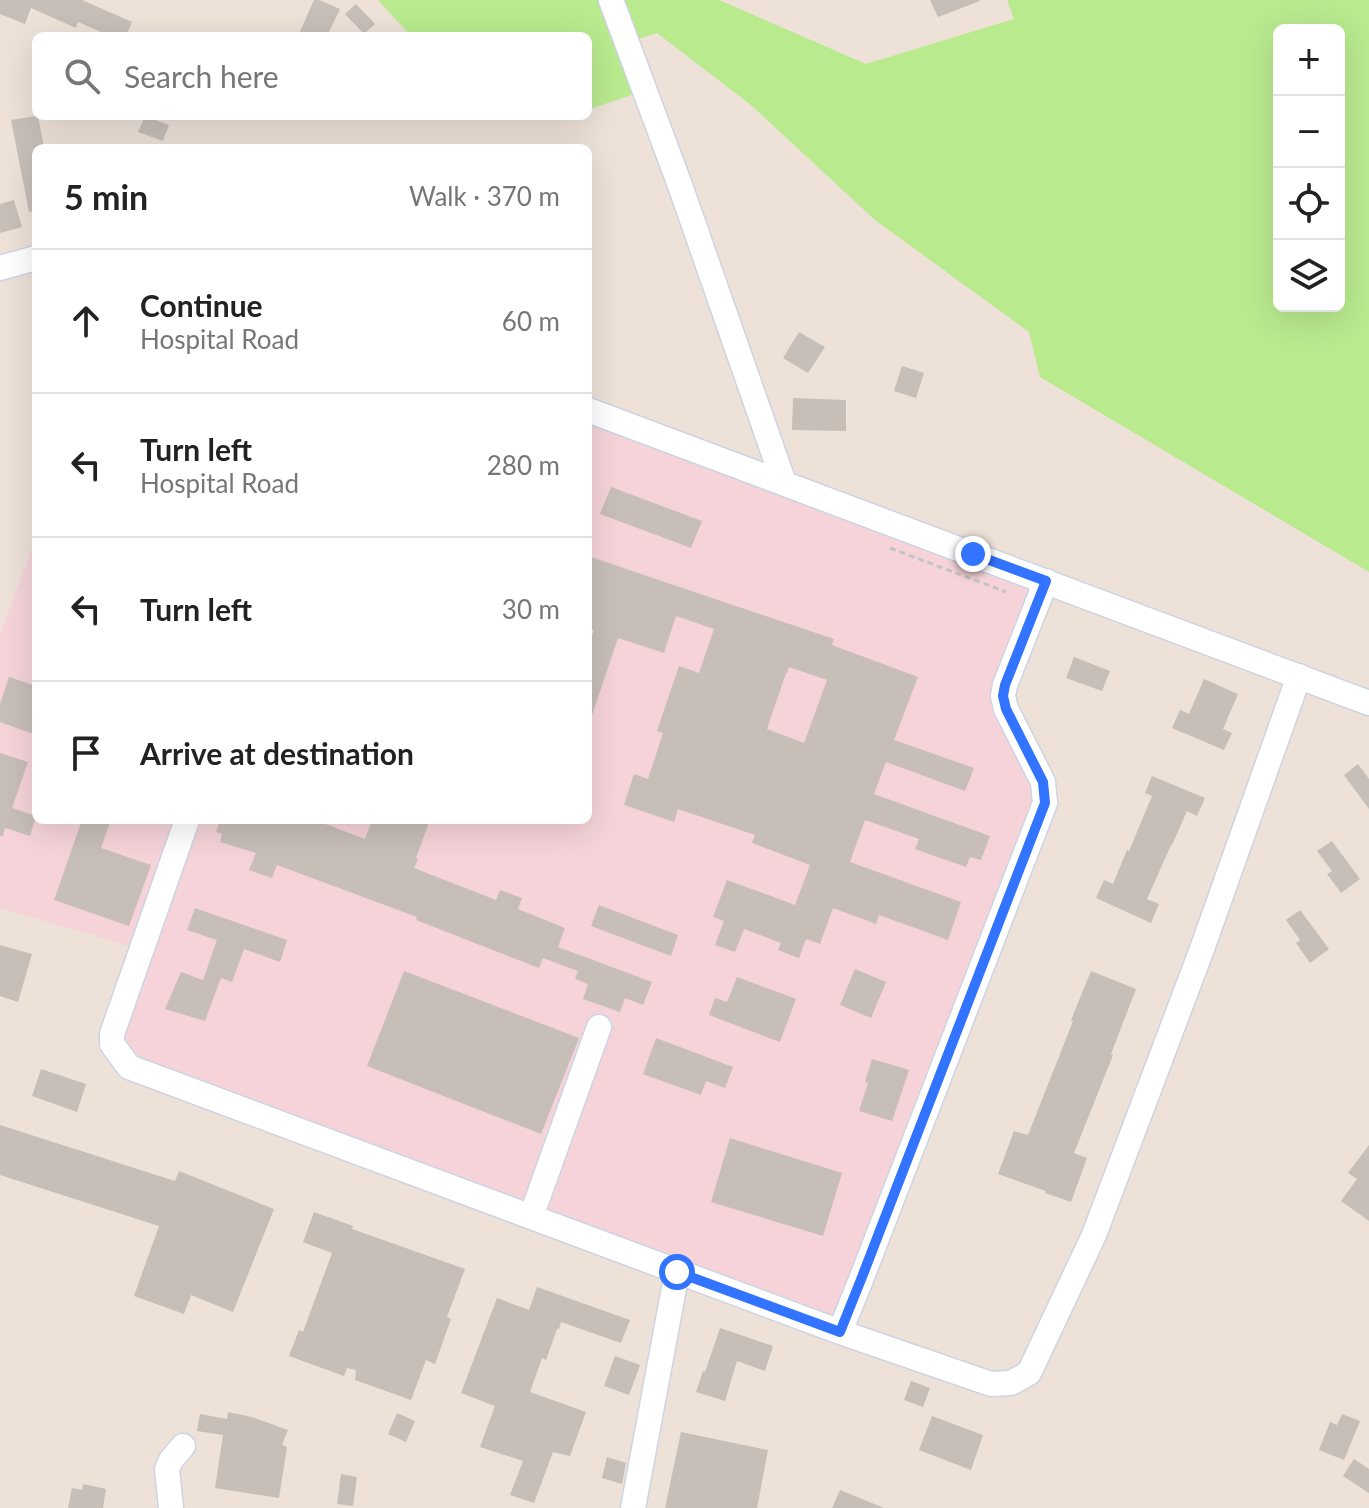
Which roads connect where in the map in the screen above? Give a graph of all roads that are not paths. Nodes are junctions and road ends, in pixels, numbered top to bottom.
1 (611, 0) edge
2 (32, 259) edge
3 (0, 268) edge
4 (592, 411) edge
5 (784, 483) junction
6 (1046, 581) junction
7 (1299, 676) junction
8 (1369, 703) edge
9 (186, 824) edge
10 (599, 1027) dead end
11 (531, 1217) junction
12 (677, 1272) junction
13 (840, 1332) junction
14 (183, 1446) dead end
15 (171, 1508) edge
16 (633, 1508) edge

1 - 5 street
2 - 3 street
4 - 5 street
5 - 6 street
6 - 7 street
6 - 13 street
7 - 8 street
7 - 13 street
9 - 11 street
10 - 11 street
11 - 12 street
12 - 13 street
12 - 16 street
14 - 15 street

